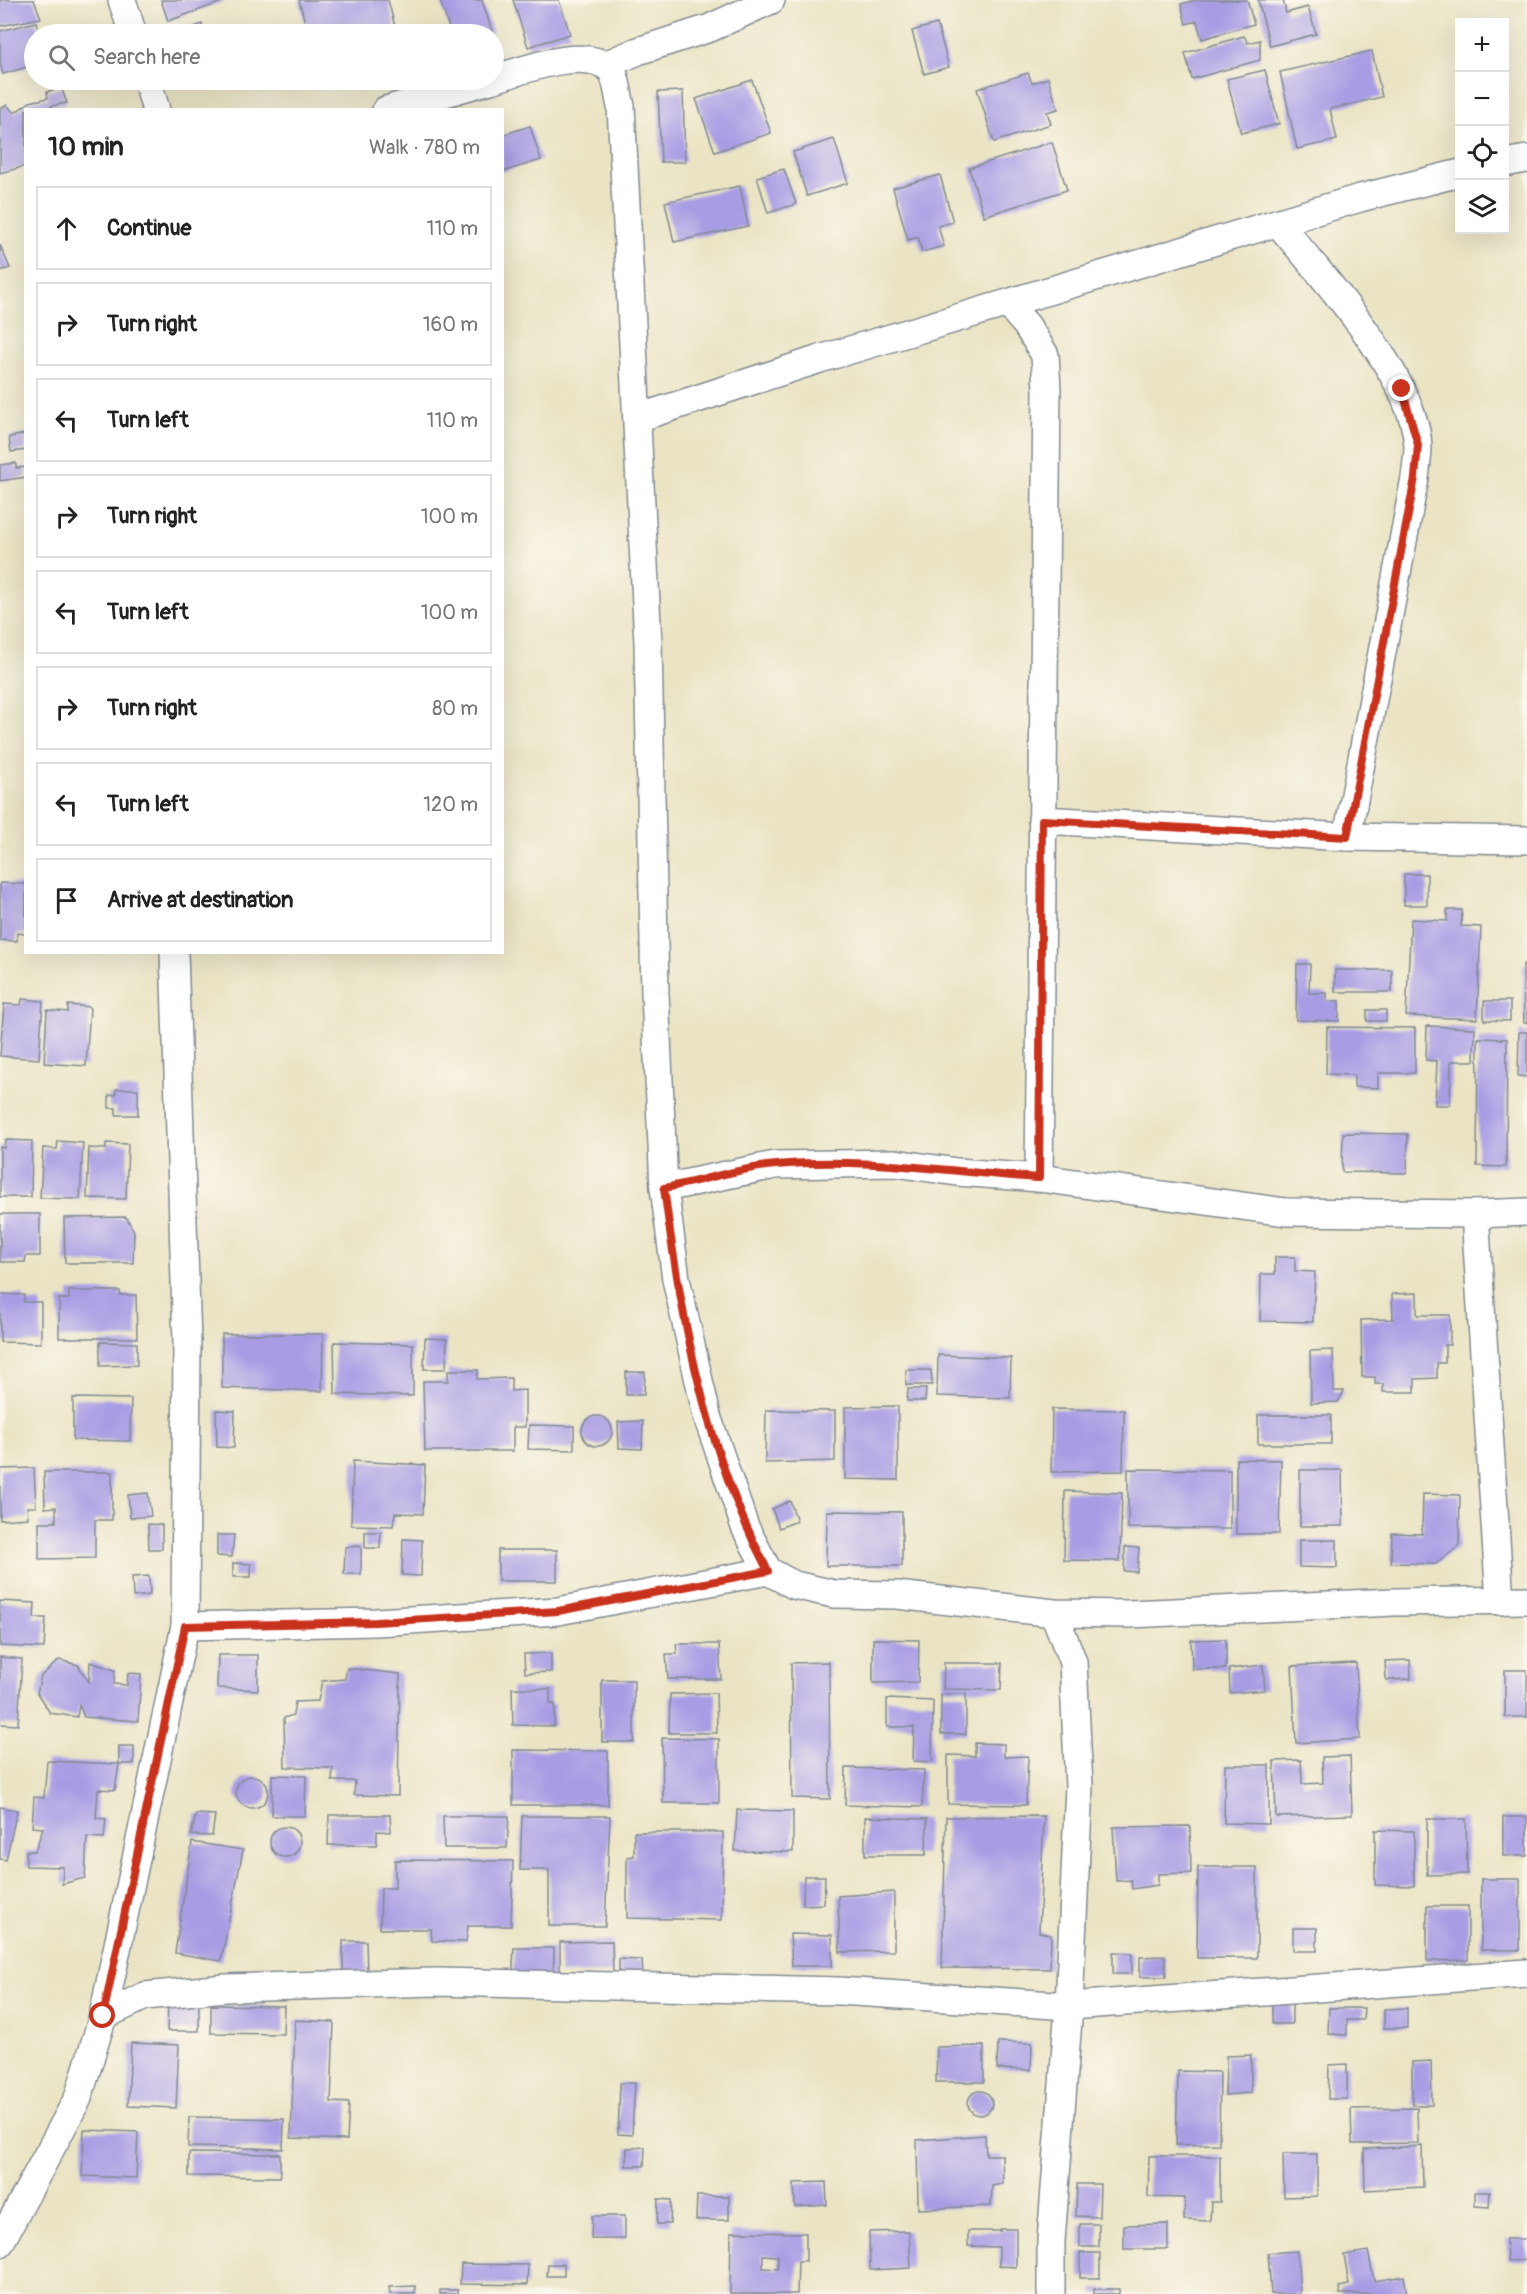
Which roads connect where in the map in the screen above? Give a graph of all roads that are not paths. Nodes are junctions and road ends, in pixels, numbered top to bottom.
1 (122, 0) edge
2 (771, 0) edge
3 (130, 24) edge
4 (605, 65) junction
5 (504, 76) edge
6 (150, 90) edge
7 (454, 90) edge
8 (155, 108) edge
9 (393, 108) edge
10 (1527, 159) edge
11 (1509, 162) edge
12 (1455, 174) edge
13 (1278, 223) junction
14 (1008, 304) junction
15 (638, 418) junction
16 (1042, 820) junction
17 (1347, 837) junction
18 (1527, 840) edge
19 (174, 954) edge
20 (1039, 1178) junction
21 (664, 1188) junction
22 (1527, 1212) edge
23 (1475, 1214) junction
24 (768, 1571) junction
25 (1500, 1600) junction
26 (1527, 1600) edge
27 (1054, 1613) junction
28 (185, 1626) junction
29 (1527, 1973) edge
30 (1069, 2006) junction
31 (103, 2016) junction
32 (0, 2243) edge
33 (1051, 2294) edge

1 - 3 street
2 - 4 street
4 - 5 street
4 - 15 street
6 - 8 street
7 - 9 street
10 - 11 street
12 - 13 street
13 - 14 street
13 - 17 street
14 - 15 street
14 - 16 street
15 - 21 street
16 - 17 street
16 - 20 street
17 - 18 street
19 - 28 street
20 - 21 street
20 - 23 street
21 - 24 street
22 - 23 street
23 - 25 street
24 - 27 street
24 - 28 street
25 - 26 street
25 - 27 street
27 - 30 street
28 - 31 street
29 - 30 street
30 - 31 street
30 - 33 street
31 - 32 street

